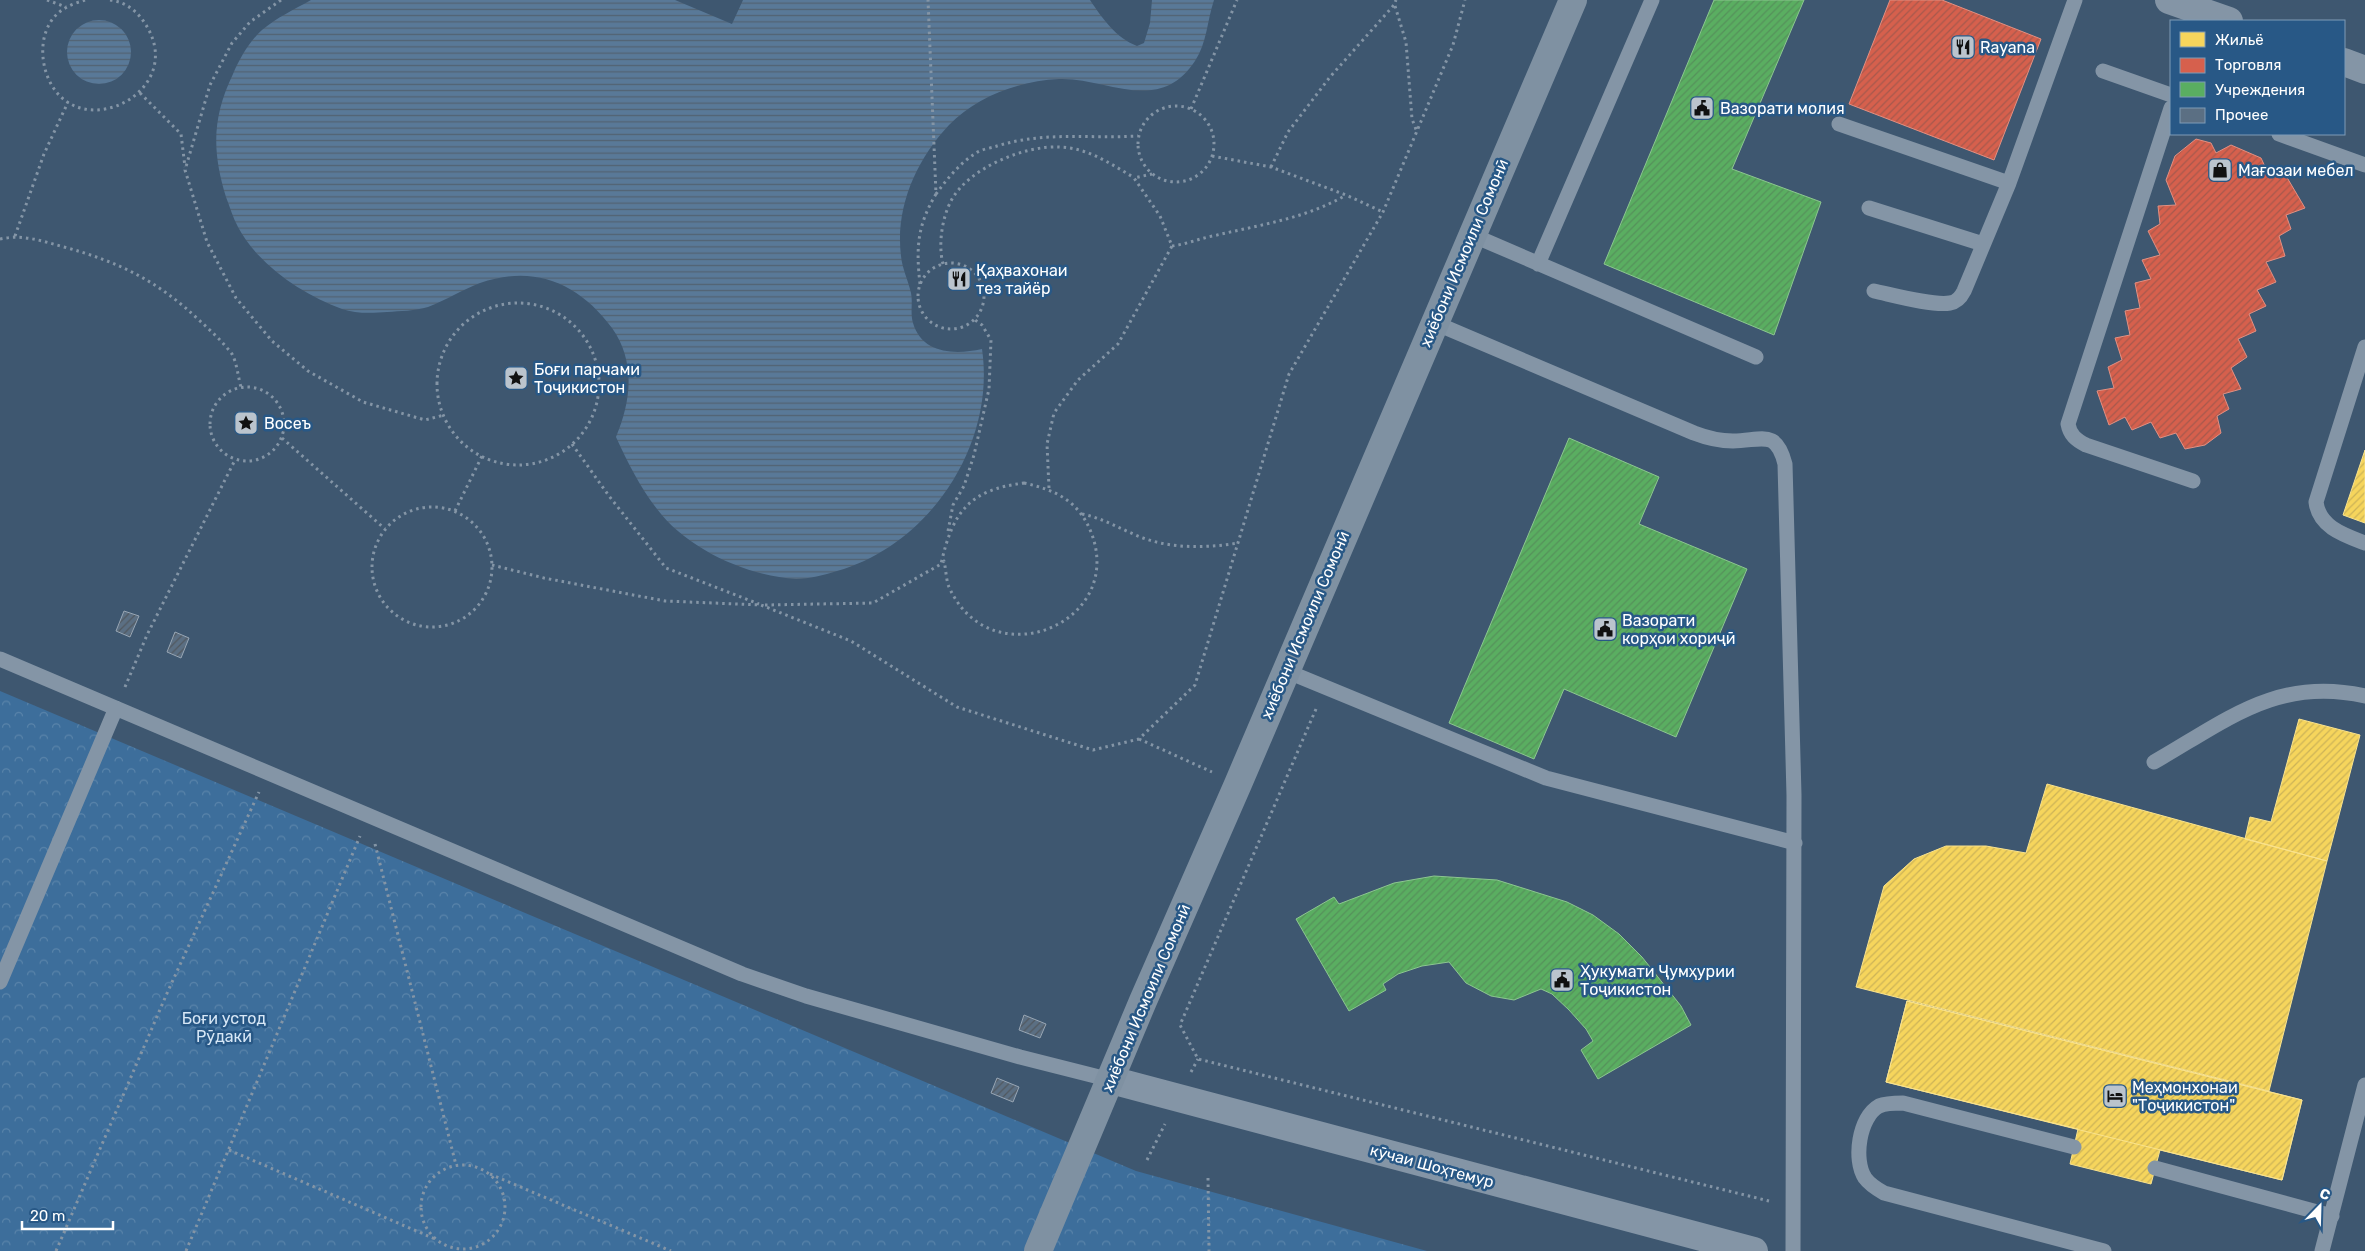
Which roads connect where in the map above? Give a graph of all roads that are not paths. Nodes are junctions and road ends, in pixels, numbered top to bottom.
1 (1572, 0) edge
2 (1652, 0) edge
3 (2075, 0) edge
4 (2170, 0) edge
5 (2200, 16) edge
6 (2223, 20) edge
7 (2345, 62) edge
8 (2365, 70) edge
9 (2103, 71) dead end
10 (2170, 95) edge
11 (2170, 111) edge
12 (1840, 124) dead end
13 (2282, 135) edge
14 (2365, 165) edge
15 (2009, 183) junction
16 (1869, 208) dead end
17 (1472, 236) junction
18 (1984, 244) junction
19 (1538, 264) junction
20 (1874, 292) dead end
21 (1434, 323) junction
22 (2365, 347) edge
23 (1756, 357) dead end
24 (2193, 481) dead end
25 (2365, 543) edge
26 (0, 659) edge
27 (1286, 671) junction
28 (2365, 696) edge
29 (116, 708) junction
30 (2154, 762) dead end
31 (1795, 843) junction
32 (0, 982) edge
33 (1111, 1080) junction
34 (2365, 1085) edge
35 (2358, 1144) edge
36 (2074, 1147) dead end
37 (2155, 1168) dead end
38 (2332, 1216) junction
39 (1038, 1251) edge
40 (1754, 1251) edge
41 (1793, 1251) edge
42 (2104, 1251) edge
43 (2322, 1251) edge

1 - 17 street, хиёбони Исмоили Сомонӣ
2 - 19 lane
3 - 15 lane
4 - 5 street
5 - 6 street
7 - 8 street
9 - 10 lane
11 - 24 lane
12 - 15 lane
13 - 14 lane
15 - 18 lane
16 - 18 lane
17 - 19 lane
17 - 21 street, хиёбони Исмоили Сомонӣ
18 - 20 lane
19 - 23 lane
21 - 27 street, хиёбони Исмоили Сомонӣ
21 - 31 lane
22 - 25 lane
26 - 29 lane
27 - 31 lane
27 - 33 street, хиёбони Исмоили Сомонӣ
28 - 30 lane
29 - 32 lane
29 - 33 lane
31 - 41 lane
33 - 39 street, хиёбони Исмоили Сомонӣ
33 - 40 street, кӯчаи Шоҳтемур
34 - 35 lane
35 - 38 lane
36 - 42 lane
37 - 38 lane
38 - 43 lane

